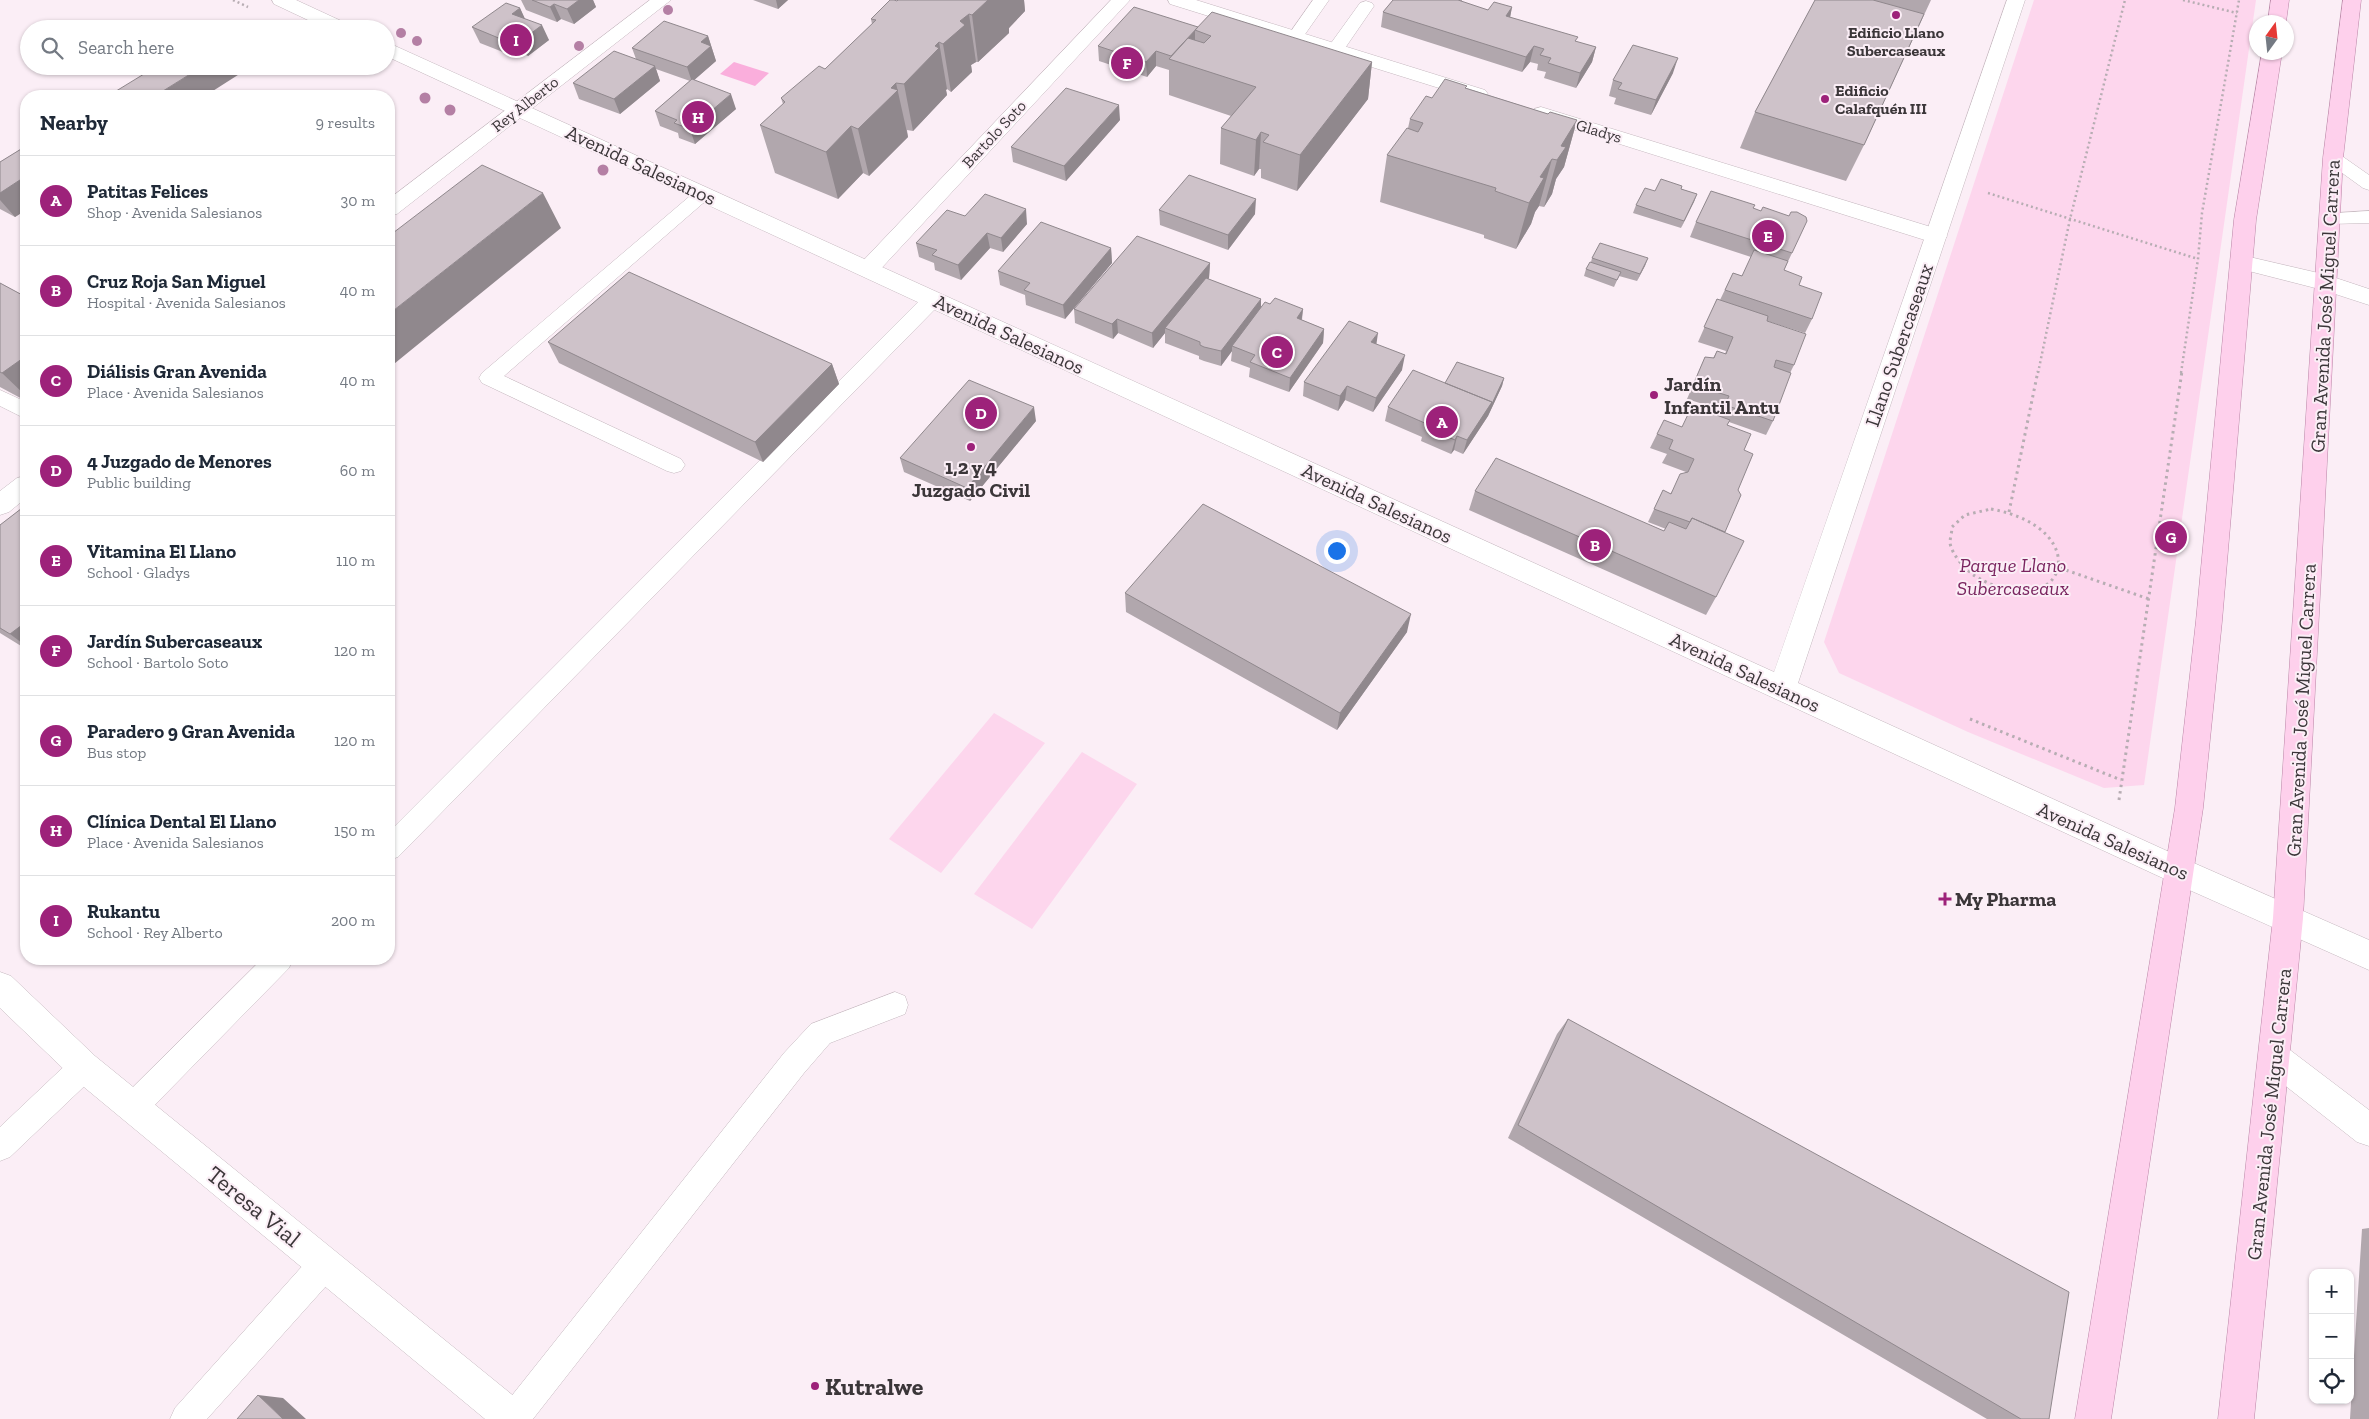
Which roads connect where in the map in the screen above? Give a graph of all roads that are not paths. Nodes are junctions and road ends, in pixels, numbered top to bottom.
1 (662, 0) edge
2 (1121, 0) edge
3 (1177, 0) edge
4 (1321, 0) edge
5 (2016, 0) edge
6 (2280, 0) edge
7 (2352, 0) edge
8 (290, 2) edge
9 (1366, 6) dead end
10 (2278, 15) edge
11 (325, 20) edge
12 (1295, 37) junction
13 (1336, 50) junction
14 (395, 52) edge
15 (2271, 60) edge
16 (1496, 99) edge
17 (1524, 108) edge
18 (519, 110) junction
19 (2333, 158) junction
20 (2369, 184) edge
21 (703, 194) junction
22 (395, 204) edge
23 (2369, 217) edge
24 (2329, 218) junction
25 (1936, 236) junction
26 (2241, 262) junction
27 (868, 269) junction
28 (2327, 283) junction
29 (2369, 298) edge
30 (933, 299) junction
31 (0, 397) edge
32 (20, 408) edge
33 (674, 465) dead end
34 (20, 490) edge
35 (0, 505) edge
36 (1783, 689) junction
37 (395, 843) edge
38 (2177, 870) junction
39 (2288, 918) junction
40 (2369, 955) edge
41 (274, 965) edge
42 (0, 987) edge
43 (895, 1005) dead end
44 (2275, 1058) junction
45 (84, 1067) junction
46 (133, 1107) junction
47 (2369, 1130) edge
48 (0, 1147) edge
49 (325, 1264) junction
50 (186, 1419) edge
51 (513, 1419) edge
52 (2093, 1419) edge
53 (2236, 1419) edge

1 - 18 street, Rey Alberto
2 - 27 street, Bartolo Soto
3 - 12 street
4 - 12 lane
5 - 25 street, Llano Subercaseaux
6 - 10 main road
7 - 19 main road, Gran Avenida José Miguel Carrera
8 - 11 street
9 - 13 lane
12 - 13 street
13 - 16 street
14 - 18 street, Avenida Salesianos
15 - 26 main road
17 - 25 street, Gladys
18 - 21 street, Avenida Salesianos
18 - 22 street, Rey Alberto
19 - 20 lane
19 - 24 main road, Gran Avenida José Miguel Carrera
21 - 27 street, Avenida Salesianos
21 - 33 lane
23 - 24 lane
24 - 28 main road, Gran Avenida José Miguel Carrera
25 - 36 street, Llano Subercaseaux
26 - 28 street
26 - 38 main road
27 - 30 street, Avenida Salesianos
28 - 29 street
28 - 39 main road, Gran Avenida José Miguel Carrera
30 - 36 street, Avenida Salesianos
30 - 37 lane
31 - 32 lane
34 - 35 street
36 - 38 street, Avenida Salesianos
38 - 39 street, Avenida Salesianos
38 - 52 main road
39 - 40 street, Avenida Salesianos
39 - 44 main road, Gran Avenida José Miguel Carrera
41 - 46 lane
42 - 45 street, Teresa Vial
43 - 51 lane
44 - 47 street
44 - 53 main road, Gran Avenida José Miguel Carrera
45 - 46 street, Teresa Vial
45 - 48 lane
46 - 49 street, Teresa Vial
49 - 50 lane
49 - 51 street, Teresa Vial

